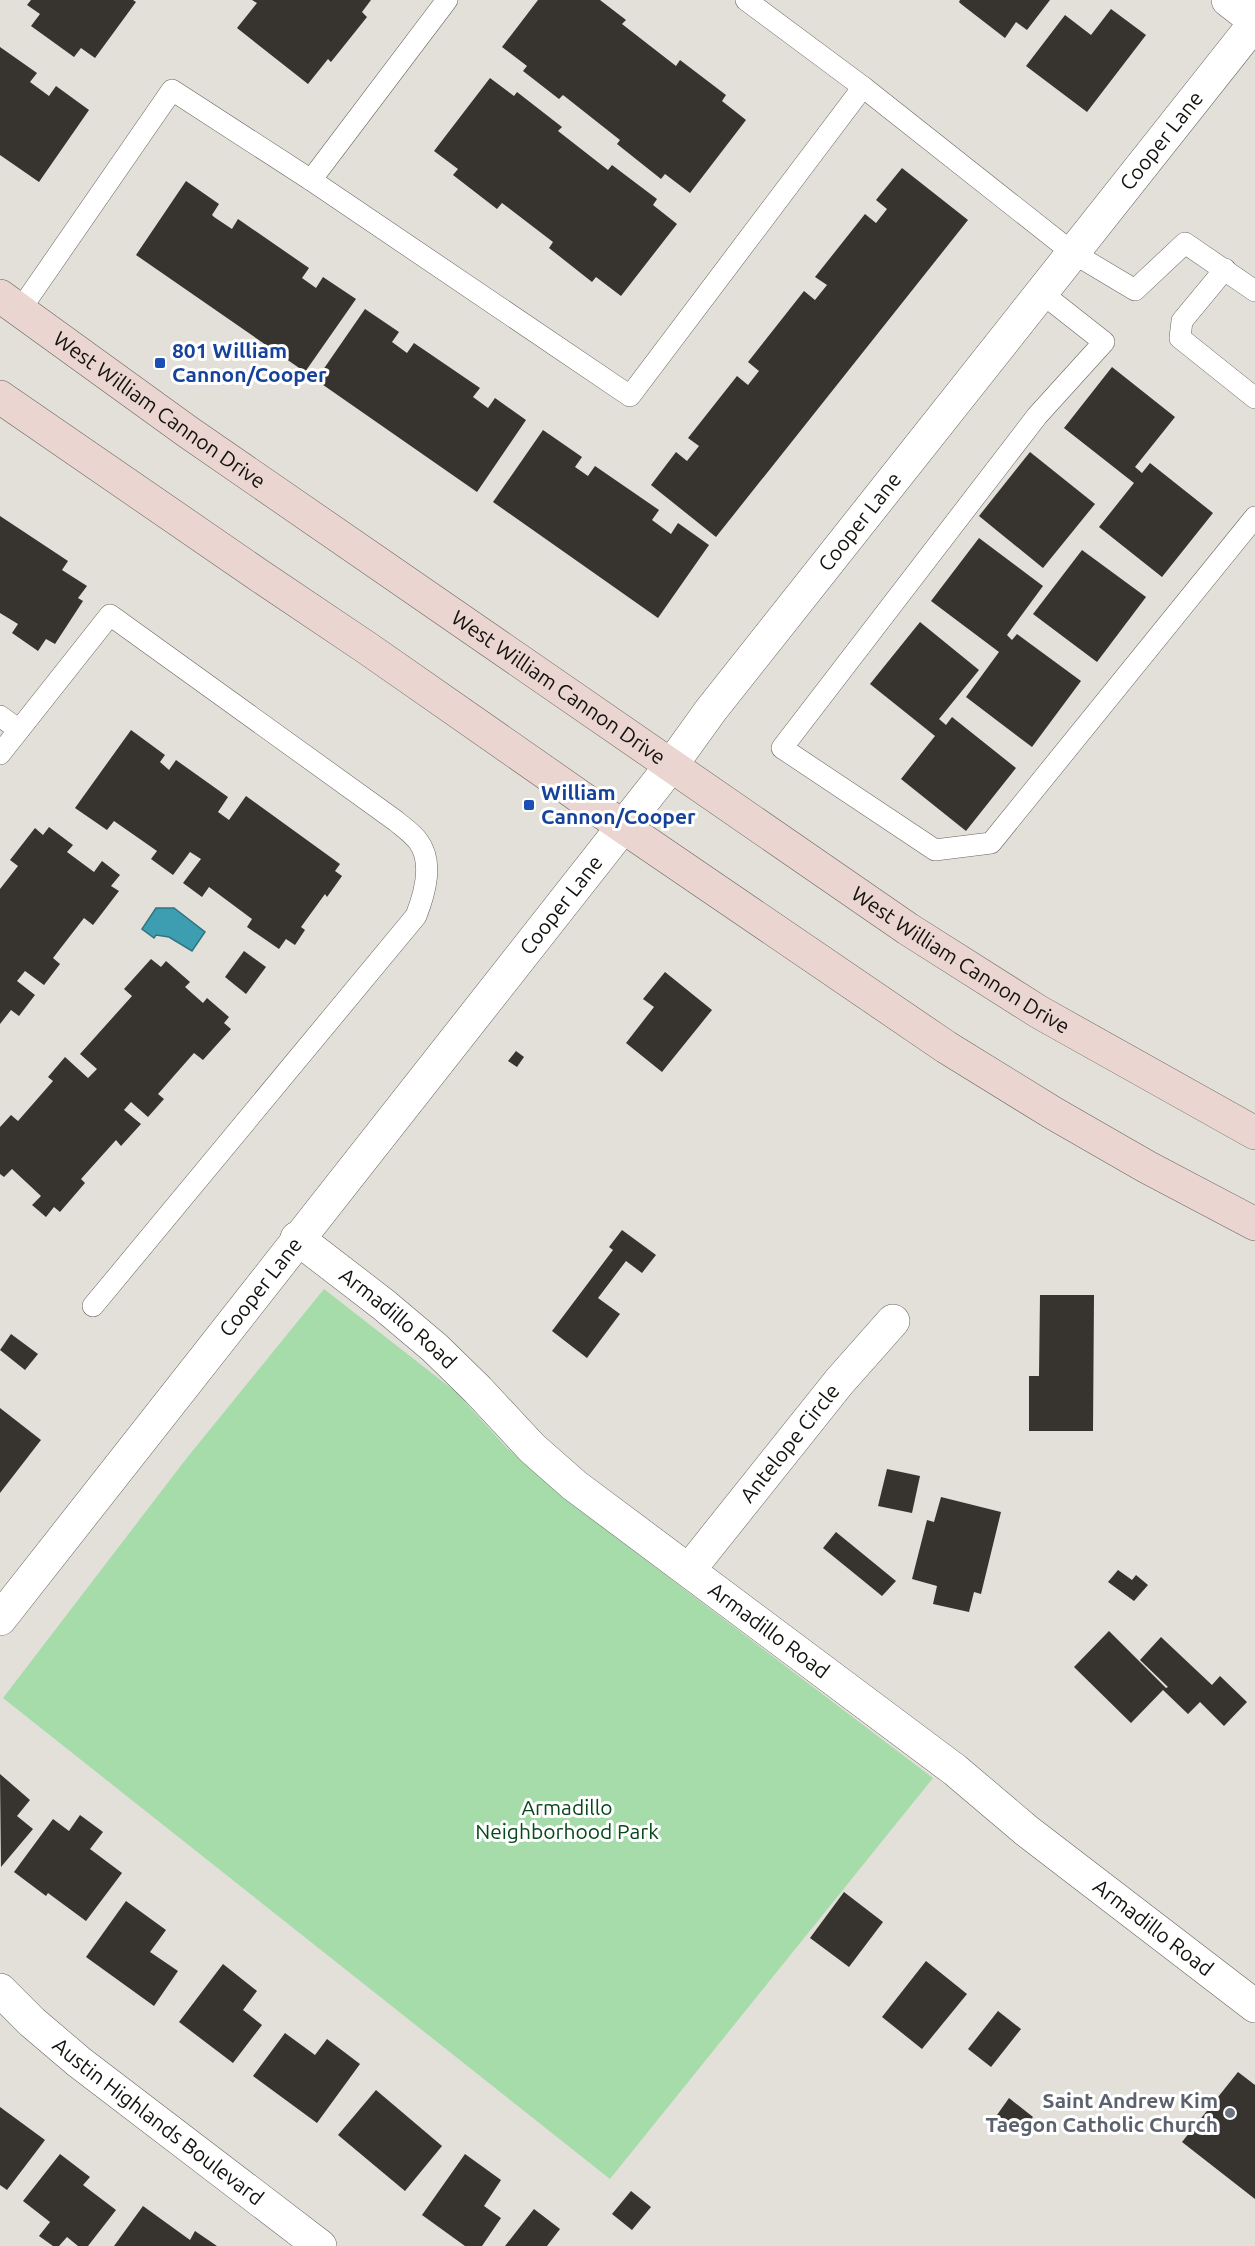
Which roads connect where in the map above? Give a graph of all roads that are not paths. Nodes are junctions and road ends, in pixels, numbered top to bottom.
1 (447, 0) edge
2 (746, 0) edge
3 (1228, 0) edge
4 (1255, 22) edge
5 (863, 87) junction
6 (311, 180) junction
7 (1073, 253) junction
8 (1225, 269) junction
9 (1255, 291) edge
10 (1043, 294) junction
11 (6, 309) edge
12 (0, 397) edge
13 (1255, 398) edge
14 (1255, 517) edge
15 (0, 716) edge
16 (19, 730) junction
17 (0, 754) edge
18 (670, 766) junction
19 (622, 826) junction
20 (1255, 1133) edge
21 (1255, 1224) edge
22 (297, 1238) junction
23 (93, 1306) dead end
24 (893, 1321) dead end
25 (689, 1570) junction
26 (0, 1619) edge
27 (0, 1990) edge
28 (1255, 2006) edge
29 (320, 2246) edge

1 - 6 lane
2 - 5 lane
3 - 4 street
4 - 7 street, Cooper Lane
5 - 6 lane
5 - 7 lane
6 - 11 lane
7 - 8 lane
7 - 10 street, Cooper Lane
8 - 9 lane
8 - 13 lane
10 - 14 lane
10 - 18 street, Cooper Lane
11 - 18 main road, West William Cannon Drive
12 - 19 main road
15 - 16 lane
16 - 17 lane
16 - 23 lane
18 - 19 street, Cooper Lane
18 - 20 main road, West William Cannon Drive
19 - 21 main road
19 - 22 street, Cooper Lane
22 - 25 street, Armadillo Road
22 - 26 street, Cooper Lane
24 - 25 street, Antelope Circle
25 - 28 street, Armadillo Road
27 - 29 street, Austin Highlands Boulevard

